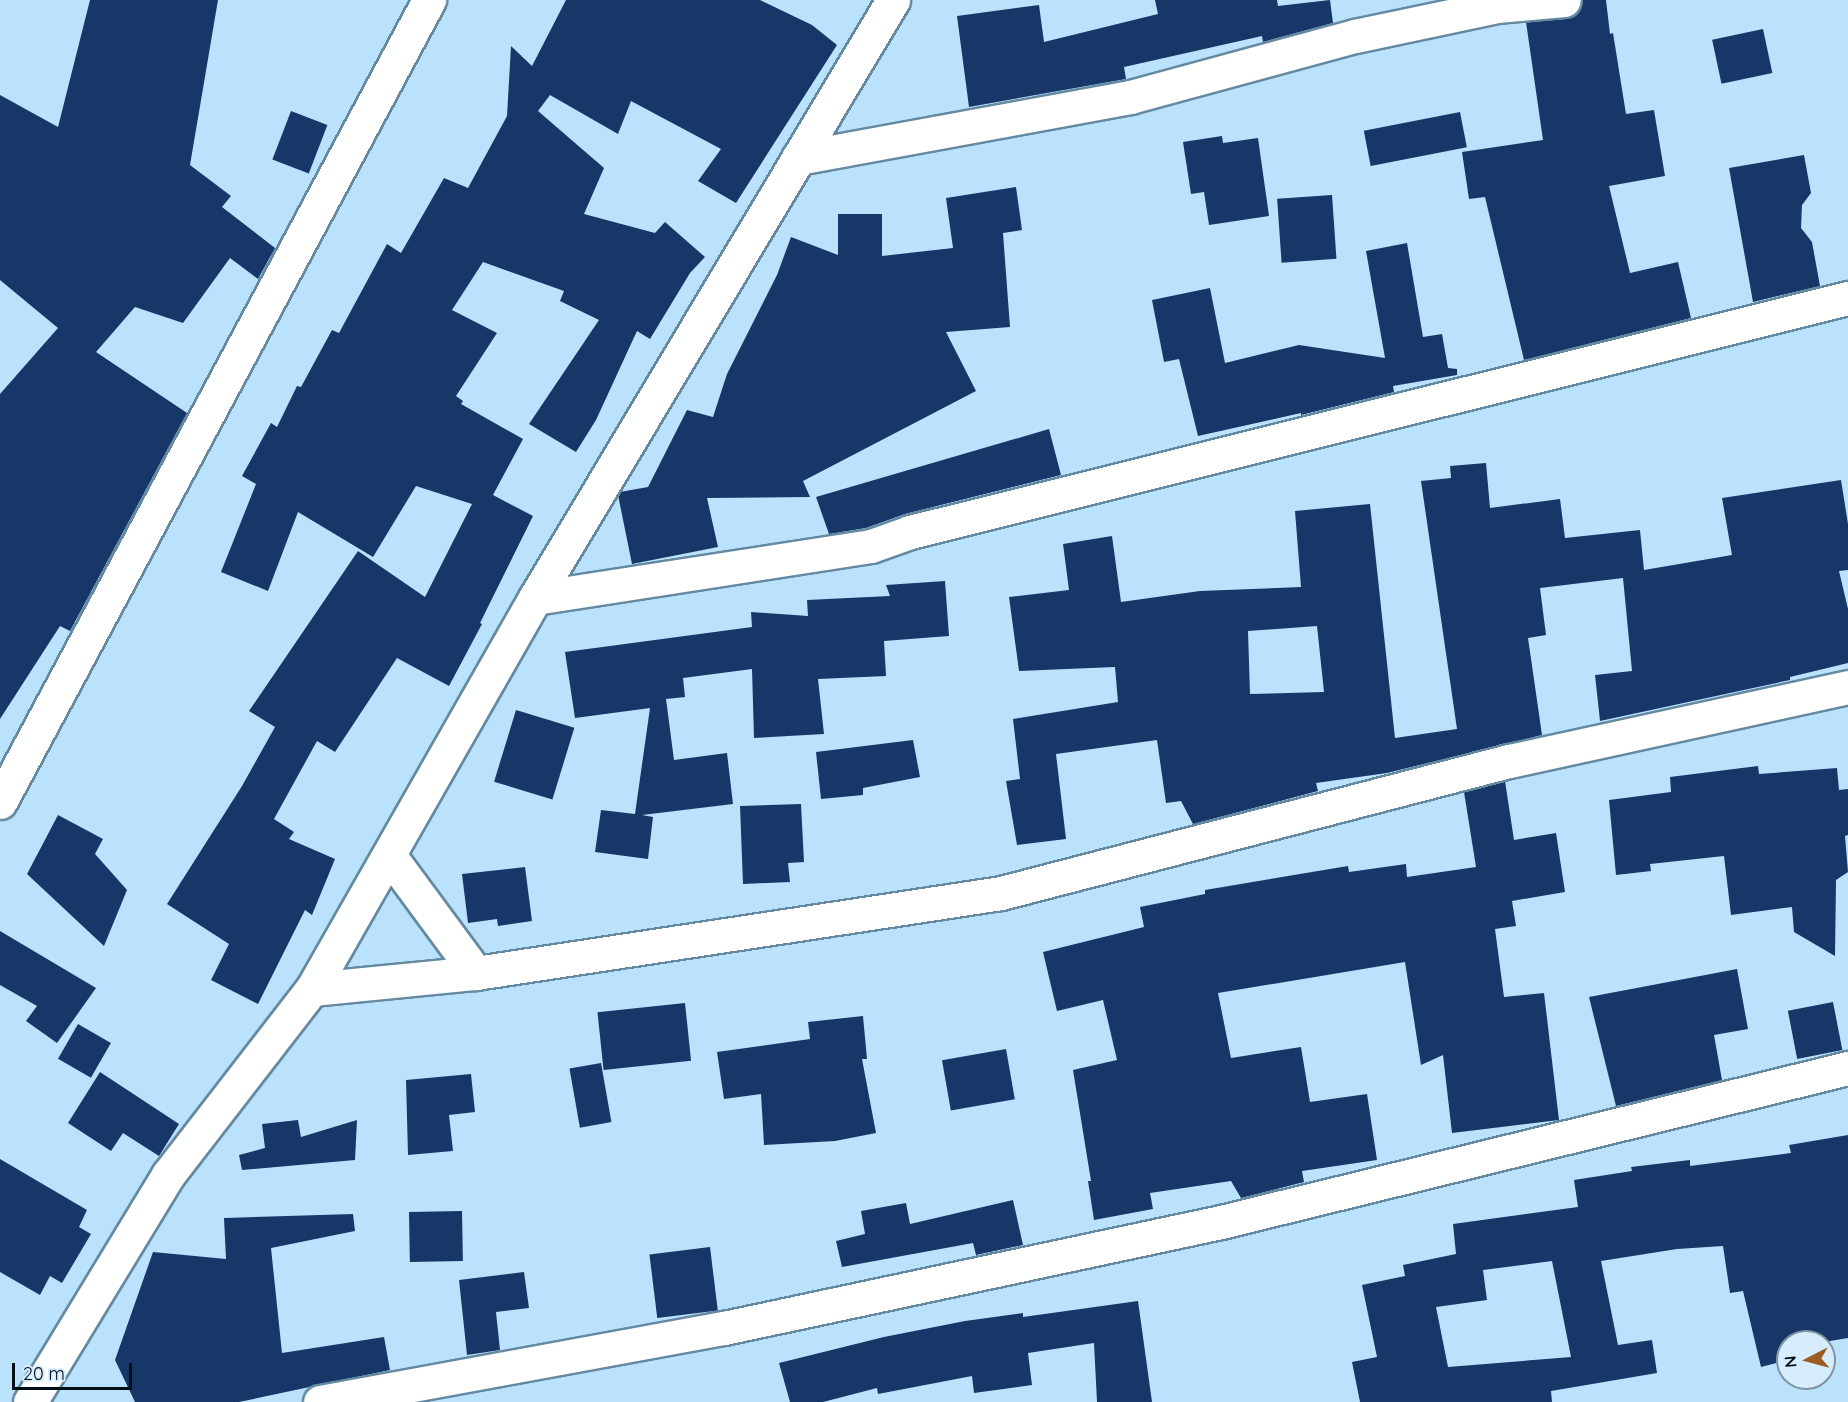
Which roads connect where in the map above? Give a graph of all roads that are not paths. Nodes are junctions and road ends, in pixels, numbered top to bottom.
1 (429, 0) edge
2 (1563, 0) edge
3 (889, 1) edge
4 (798, 158) junction
5 (1848, 298) edge
6 (536, 598) junction
7 (1848, 687) edge
8 (0, 802) edge
9 (389, 855) junction
10 (476, 973) junction
11 (312, 989) junction
12 (1848, 1068) edge
13 (30, 1402) edge
14 (320, 1402) edge

1 - 8 street
2 - 4 street
3 - 4 street
4 - 6 street
5 - 6 street
6 - 9 street
7 - 10 street
9 - 10 street
9 - 11 street
10 - 11 street
11 - 13 street
12 - 14 street

